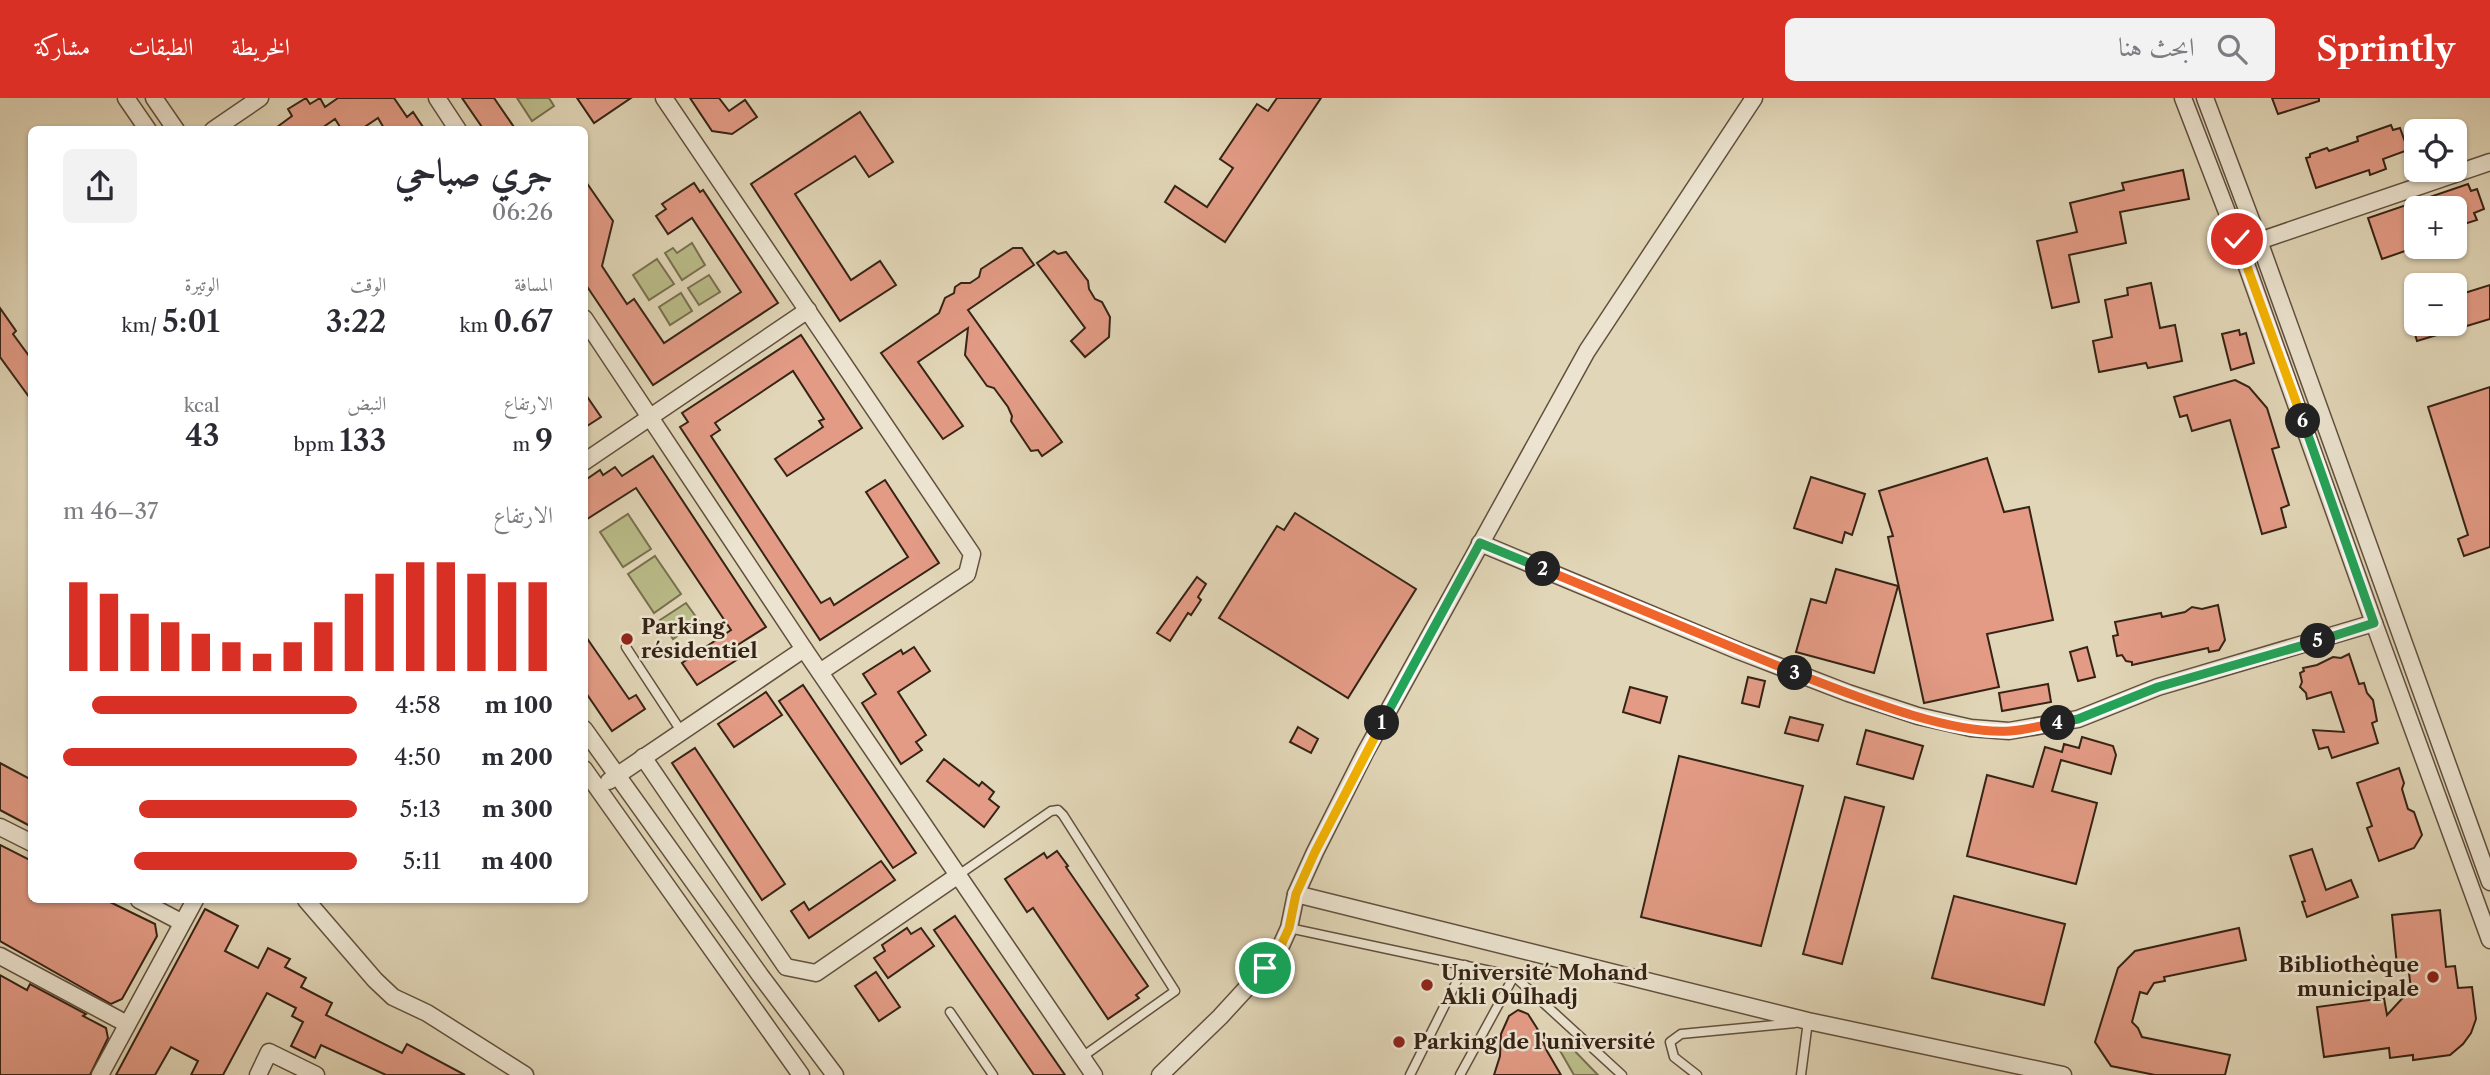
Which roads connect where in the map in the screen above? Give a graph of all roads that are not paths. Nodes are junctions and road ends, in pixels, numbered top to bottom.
1 (126, 98) edge
2 (153, 98) edge
3 (260, 98) edge
4 (437, 98) edge
5 (664, 98) edge
6 (1754, 98) edge
7 (2183, 98) edge
8 (2205, 98) edge
9 (145, 126) edge
10 (173, 126) edge
11 (219, 126) edge
12 (455, 126) edge
13 (2490, 162) edge
14 (2259, 241) junction
15 (808, 310) junction
16 (588, 323) edge
17 (650, 416) junction
18 (588, 459) edge
19 (1480, 543) junction
20 (2374, 623) junction
21 (626, 647) dead end
22 (804, 649) junction
23 (820, 672) junction
24 (681, 731) junction
25 (588, 735) edge
26 (643, 757) junction
27 (588, 775) edge
28 (616, 776) junction
29 (598, 789) junction
30 (0, 827) edge
31 (28, 841) edge
32 (957, 876) junction
33 (2490, 882) edge
34 (1296, 894) junction
35 (145, 903) edge
36 (193, 903) edge
37 (309, 903) edge
38 (181, 922) junction
39 (1289, 928) junction
40 (2490, 940) edge
41 (0, 956) edge
42 (1465, 965) junction
43 (1514, 976) junction
44 (950, 1012) dead end
45 (1808, 1021) junction
46 (127, 1024) junction
47 (1082, 1057) junction
48 (100, 1075) edge
49 (258, 1075) edge
50 (316, 1075) edge
51 (525, 1075) edge
52 (801, 1075) edge
53 (835, 1075) edge
54 (993, 1075) edge
55 (1094, 1075) edge
56 (1160, 1075) edge
57 (1410, 1075) edge
58 (1460, 1075) edge
59 (1622, 1075) edge
60 (1697, 1075) edge
61 (1801, 1075) edge
62 (2063, 1075) edge

1 - 9 street
2 - 10 street
3 - 11 street
4 - 12 street
5 - 15 street
6 - 19 street
7 - 20 street
8 - 14 street
13 - 14 street
14 - 33 street
15 - 17 street
15 - 23 street
16 - 17 street
17 - 18 street
17 - 22 street
19 - 20 street
19 - 34 street
20 - 40 street
21 - 24 lane
22 - 23 street
22 - 24 street
23 - 32 street
24 - 26 street
25 - 28 street
26 - 28 street
26 - 32 street
27 - 29 street
28 - 29 street
28 - 53 street
29 - 52 street
30 - 31 street
32 - 47 street
32 - 47 lane
34 - 39 street
34 - 45 street
35 - 38 street
36 - 38 street
37 - 51 street
38 - 46 street
39 - 42 lane
39 - 56 street
41 - 46 street
42 - 43 lane
42 - 57 lane
43 - 58 lane
43 - 59 lane
44 - 54 lane
45 - 60 lane
45 - 61 lane
45 - 62 street
46 - 48 street
47 - 55 street
49 - 50 street

